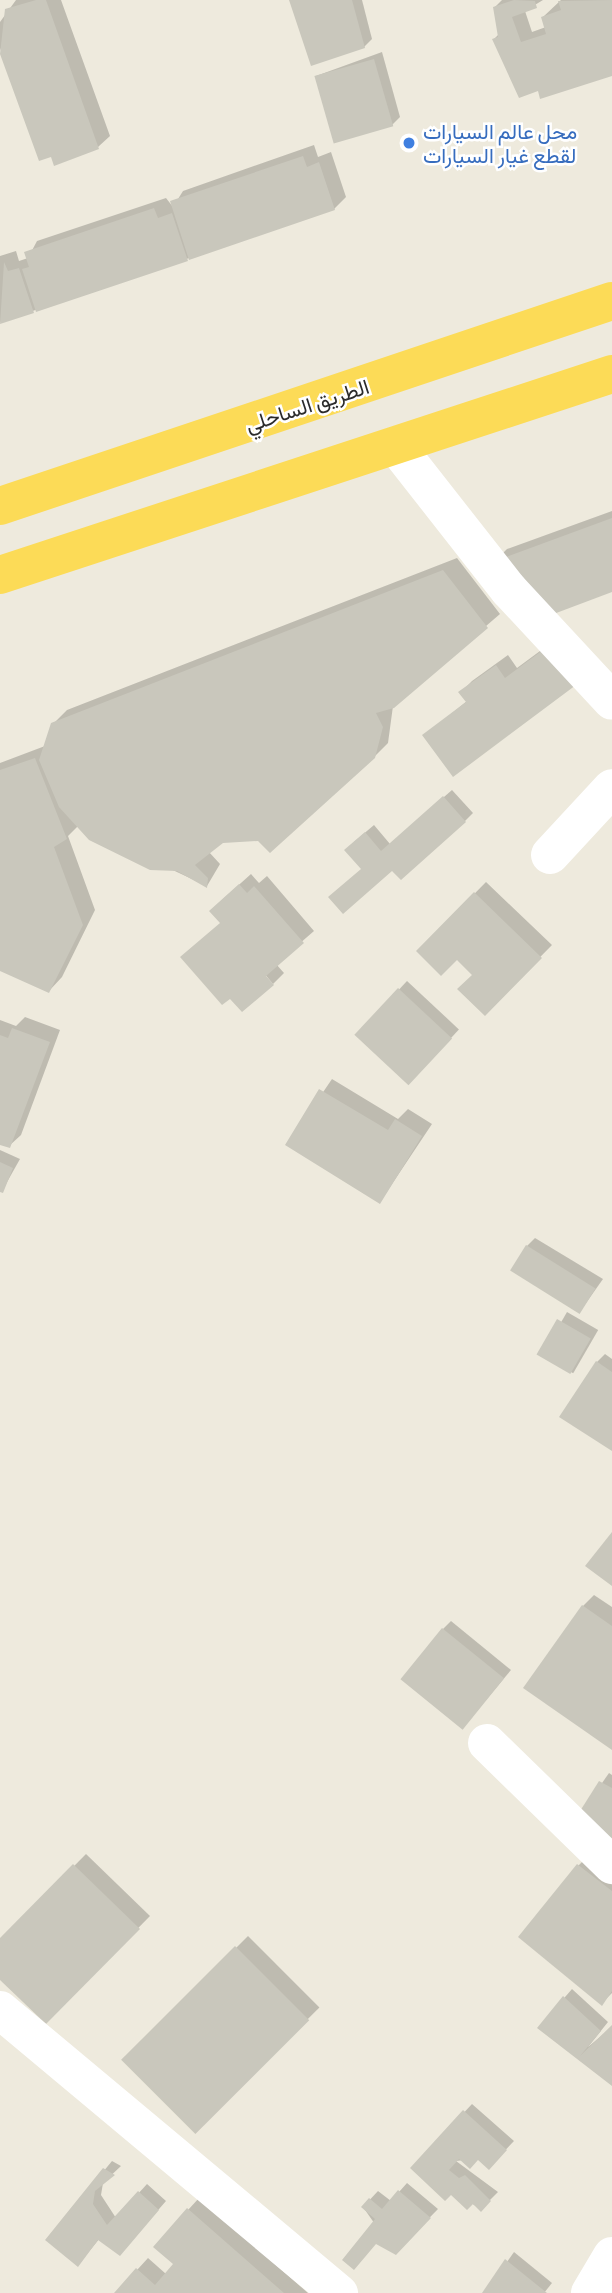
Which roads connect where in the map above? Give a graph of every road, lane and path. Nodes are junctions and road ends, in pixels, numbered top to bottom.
1 (612, 301) edge
2 (612, 374) edge
3 (396, 446) junction
4 (0, 506) edge
5 (0, 575) edge
6 (612, 701) edge
7 (612, 788) edge
8 (550, 855) dead end
9 (487, 1744) dead end
10 (612, 1865) edge
11 (0, 2010) edge
12 (612, 2256) edge
13 (339, 2293) edge
14 (590, 2293) edge

1 - 4 highway, الطريق الساحلي
2 - 3 highway
3 - 5 highway
3 - 6 street
7 - 8 street
9 - 10 street
11 - 13 street
12 - 14 street

